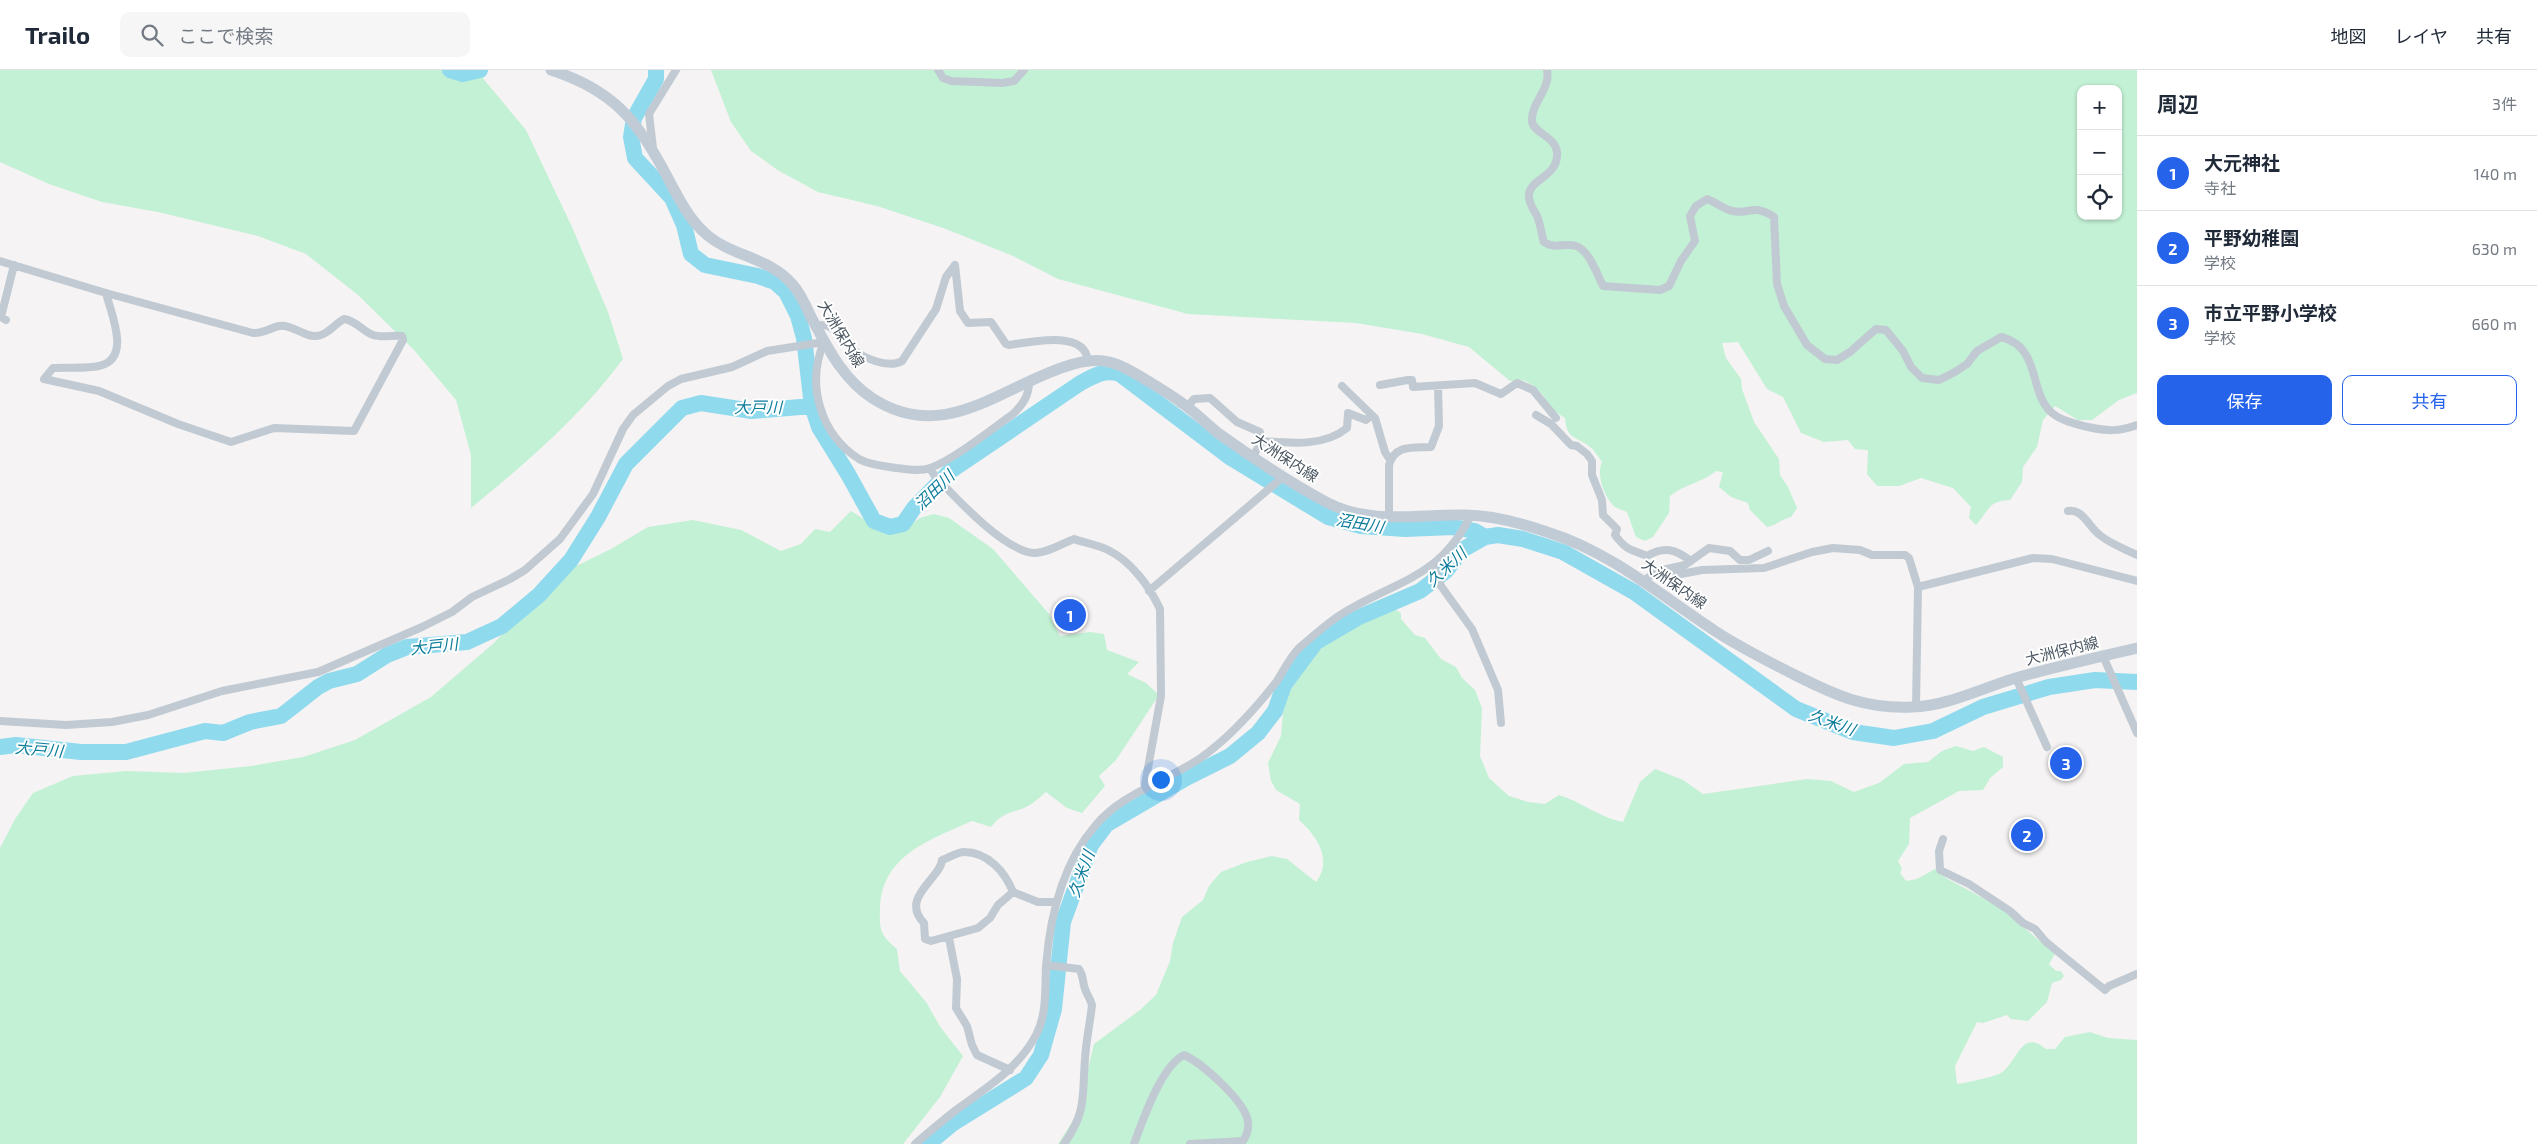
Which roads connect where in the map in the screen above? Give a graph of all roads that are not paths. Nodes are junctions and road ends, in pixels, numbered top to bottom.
1 (551, 70) edge
2 (676, 70) edge
3 (938, 70) edge
4 (1024, 70) edge
5 (1547, 70) edge
6 (653, 150) junction
7 (0, 261) edge
8 (14, 265) junction
9 (106, 293) junction
10 (6, 320) dead end
11 (816, 325) junction
12 (824, 342) junction
13 (1088, 361) junction
14 (1029, 382) junction
15 (1380, 385) dead end
16 (1342, 386) dead end
17 (1438, 386) junction
18 (1187, 406) junction
19 (1372, 415) junction
20 (1536, 415) dead end
21 (1556, 418) dead end
22 (2137, 425) edge
23 (1261, 442) junction
24 (1253, 456) junction
25 (1390, 460) junction
26 (932, 472) junction
27 (1281, 478) junction
28 (2068, 511) dead end
29 (1389, 517) junction
30 (1469, 517) junction
31 (1768, 551) dead end
32 (2137, 555) edge
33 (1691, 561) junction
34 (1433, 565) junction
35 (1676, 575) dead end
36 (1643, 581) junction
37 (2137, 581) edge
38 (1918, 587) junction
39 (1149, 591) junction
40 (2137, 648) edge
41 (2105, 661) junction
42 (2017, 681) junction
43 (1916, 707) junction
44 (0, 721) edge
45 (1501, 723) dead end
46 (2137, 733) edge
47 (2047, 747) dead end
48 (1144, 790) junction
49 (1943, 839) dead end
50 (1013, 892) junction
51 (1056, 902) junction
52 (949, 938) junction
53 (1049, 965) junction
54 (2137, 974) edge
55 (1010, 1070) junction
56 (915, 1144) edge
57 (1064, 1144) edge
58 (1134, 1144) edge
59 (1190, 1144) edge

1 - 6 main road, 大洲保内線
2 - 6 street
3 - 4 street
5 - 22 street
6 - 11 main road, 大洲保内線
7 - 8 street
8 - 9 street
8 - 10 street
9 - 9 street
11 - 12 main road, 大洲保内線
11 - 13 street
12 - 14 main road, 大洲保内線
12 - 26 street
12 - 44 street
13 - 14 main road, 大洲保内線
13 - 18 main road, 大洲保内線
14 - 26 street
15 - 17 street
16 - 19 street
17 - 21 street
17 - 25 street
18 - 23 street
18 - 24 main road, 大洲保内線
19 - 23 street
19 - 25 street
20 - 33 street
23 - 24 street
24 - 27 main road, 大洲保内線
25 - 29 street
26 - 39 street
27 - 29 main road, 大洲保内線
27 - 39 street
28 - 32 street
29 - 30 main road, 大洲保内線
30 - 34 street
30 - 36 main road, 大洲保内線
31 - 33 street
33 - 36 street
34 - 45 street
34 - 48 street
35 - 38 street
36 - 43 main road, 大洲保内線
37 - 38 street
38 - 43 street
39 - 48 street
40 - 41 main road, 大洲保内線
41 - 42 main road, 大洲保内線
41 - 46 street
42 - 43 main road, 大洲保内線
42 - 47 street
48 - 51 street
49 - 54 street
50 - 51 street
50 - 52 street
50 - 52 street
51 - 53 street
52 - 55 street
53 - 55 street
53 - 57 street
55 - 56 street
58 - 59 street

